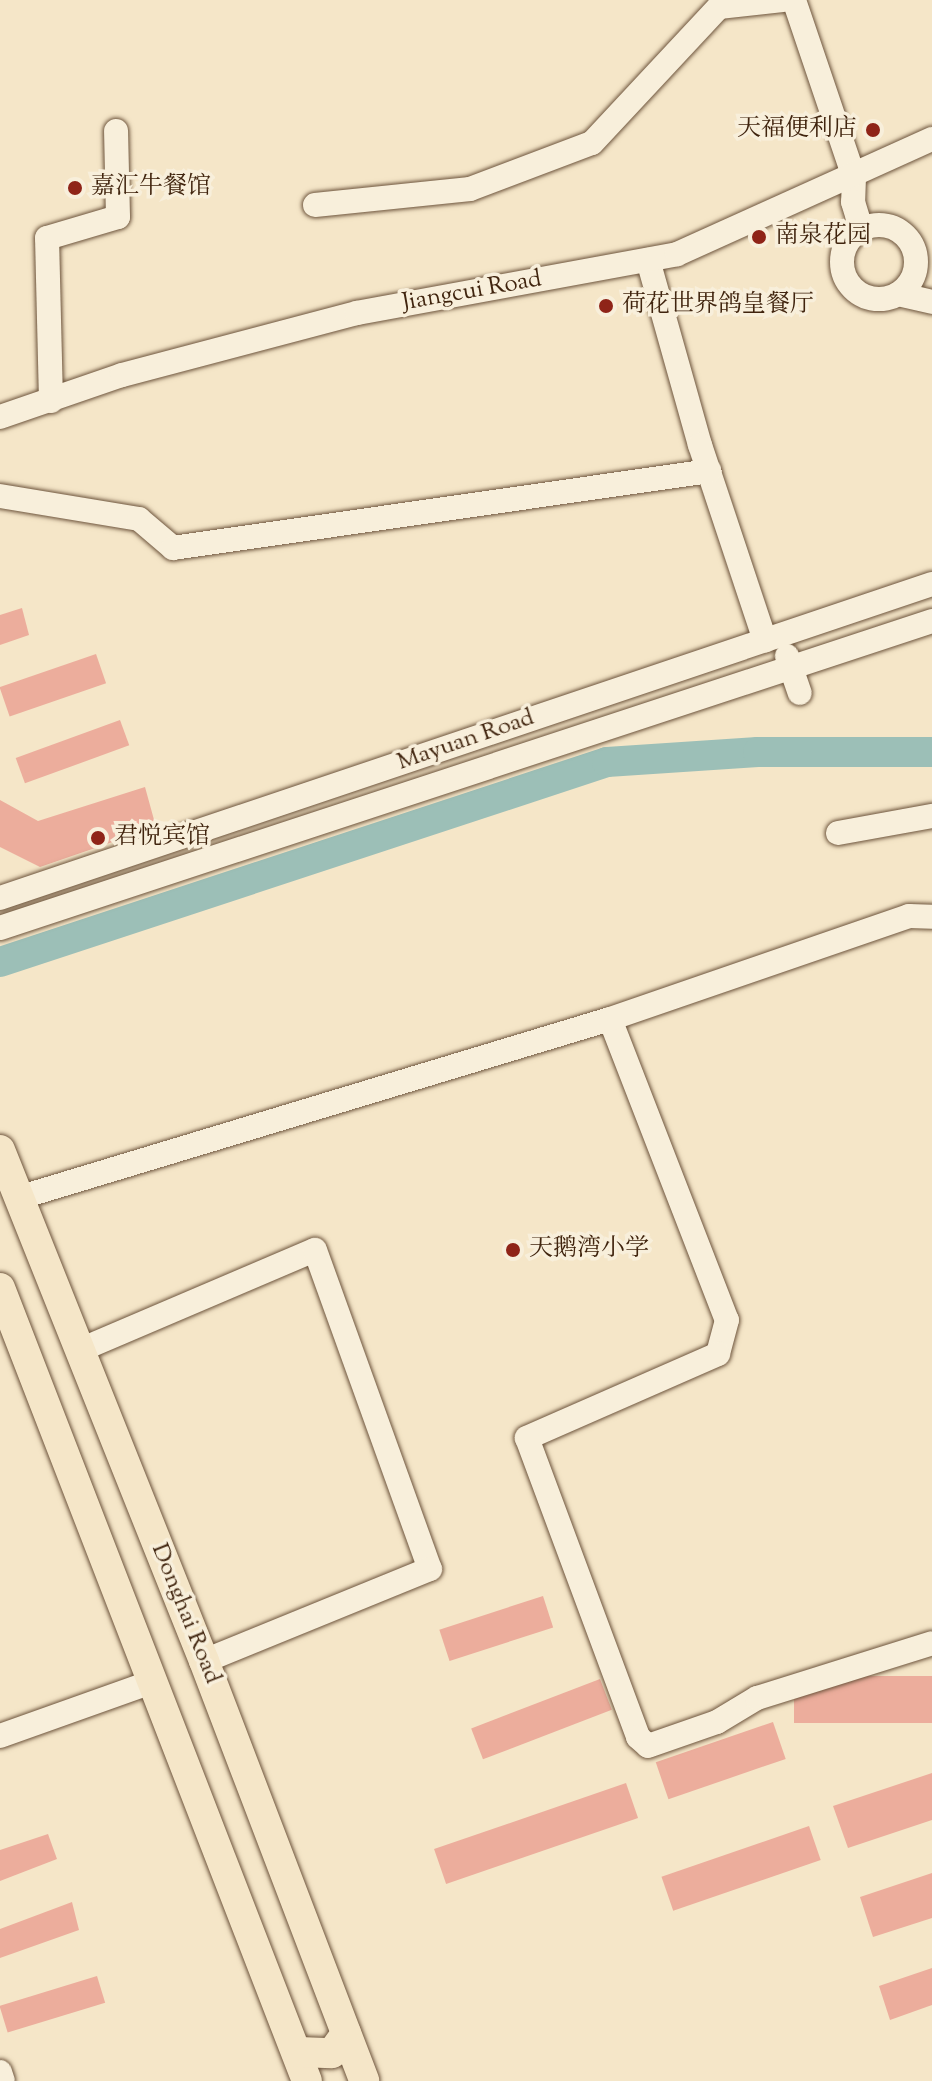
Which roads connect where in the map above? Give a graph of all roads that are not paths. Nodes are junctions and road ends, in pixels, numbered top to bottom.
1 (783, 0) edge
2 (794, 0) edge
3 (116, 131) dead end
4 (932, 139) edge
5 (854, 177) junction
6 (315, 205) dead end
7 (861, 229) junction
8 (648, 260) junction
9 (898, 294) junction
10 (932, 302) edge
11 (51, 401) junction
12 (0, 417) edge
13 (709, 471) junction
14 (0, 496) edge
15 (932, 584) edge
16 (932, 621) edge
17 (772, 638) junction
18 (792, 669) junction
19 (800, 693) dead end
20 (932, 816) edge
21 (838, 833) dead end
22 (0, 898) edge
23 (932, 917) edge
24 (0, 928) edge
25 (610, 1019) junction
26 (0, 1150) edge
27 (18, 1198) junction
28 (0, 1288) edge
29 (80, 1350) junction
30 (932, 1643) edge
31 (204, 1661) junction
32 (152, 1682) junction
33 (0, 1736) edge
34 (346, 2034) junction
35 (303, 2067) edge
36 (0, 2072) edge
37 (3, 2081) edge
38 (364, 2081) edge

1 - 6 street
2 - 5 street
3 - 11 street
4 - 5 street, Jiangcui Road
5 - 7 street
5 - 8 street, Jiangcui Road
7 - 9 street
7 - 9 street
8 - 11 street, Jiangcui Road
8 - 13 street
9 - 10 street
11 - 12 street, Jiangcui Road
13 - 14 street
13 - 17 street
15 - 17 street, Mayuan Road
16 - 18 street, Mayuan Road
17 - 18 street
17 - 22 street, Mayuan Road
18 - 19 street
18 - 24 street, Mayuan Road
20 - 21 street
23 - 25 street
25 - 27 street
25 - 30 street
26 - 27 main road, Donghai Road
27 - 29 main road, Donghai Road
28 - 32 main road
29 - 31 main road, Donghai Road
29 - 31 street
31 - 34 main road, Donghai Road
32 - 33 street
32 - 35 main road
34 - 35 main road
34 - 38 main road, Donghai Road
36 - 37 street

